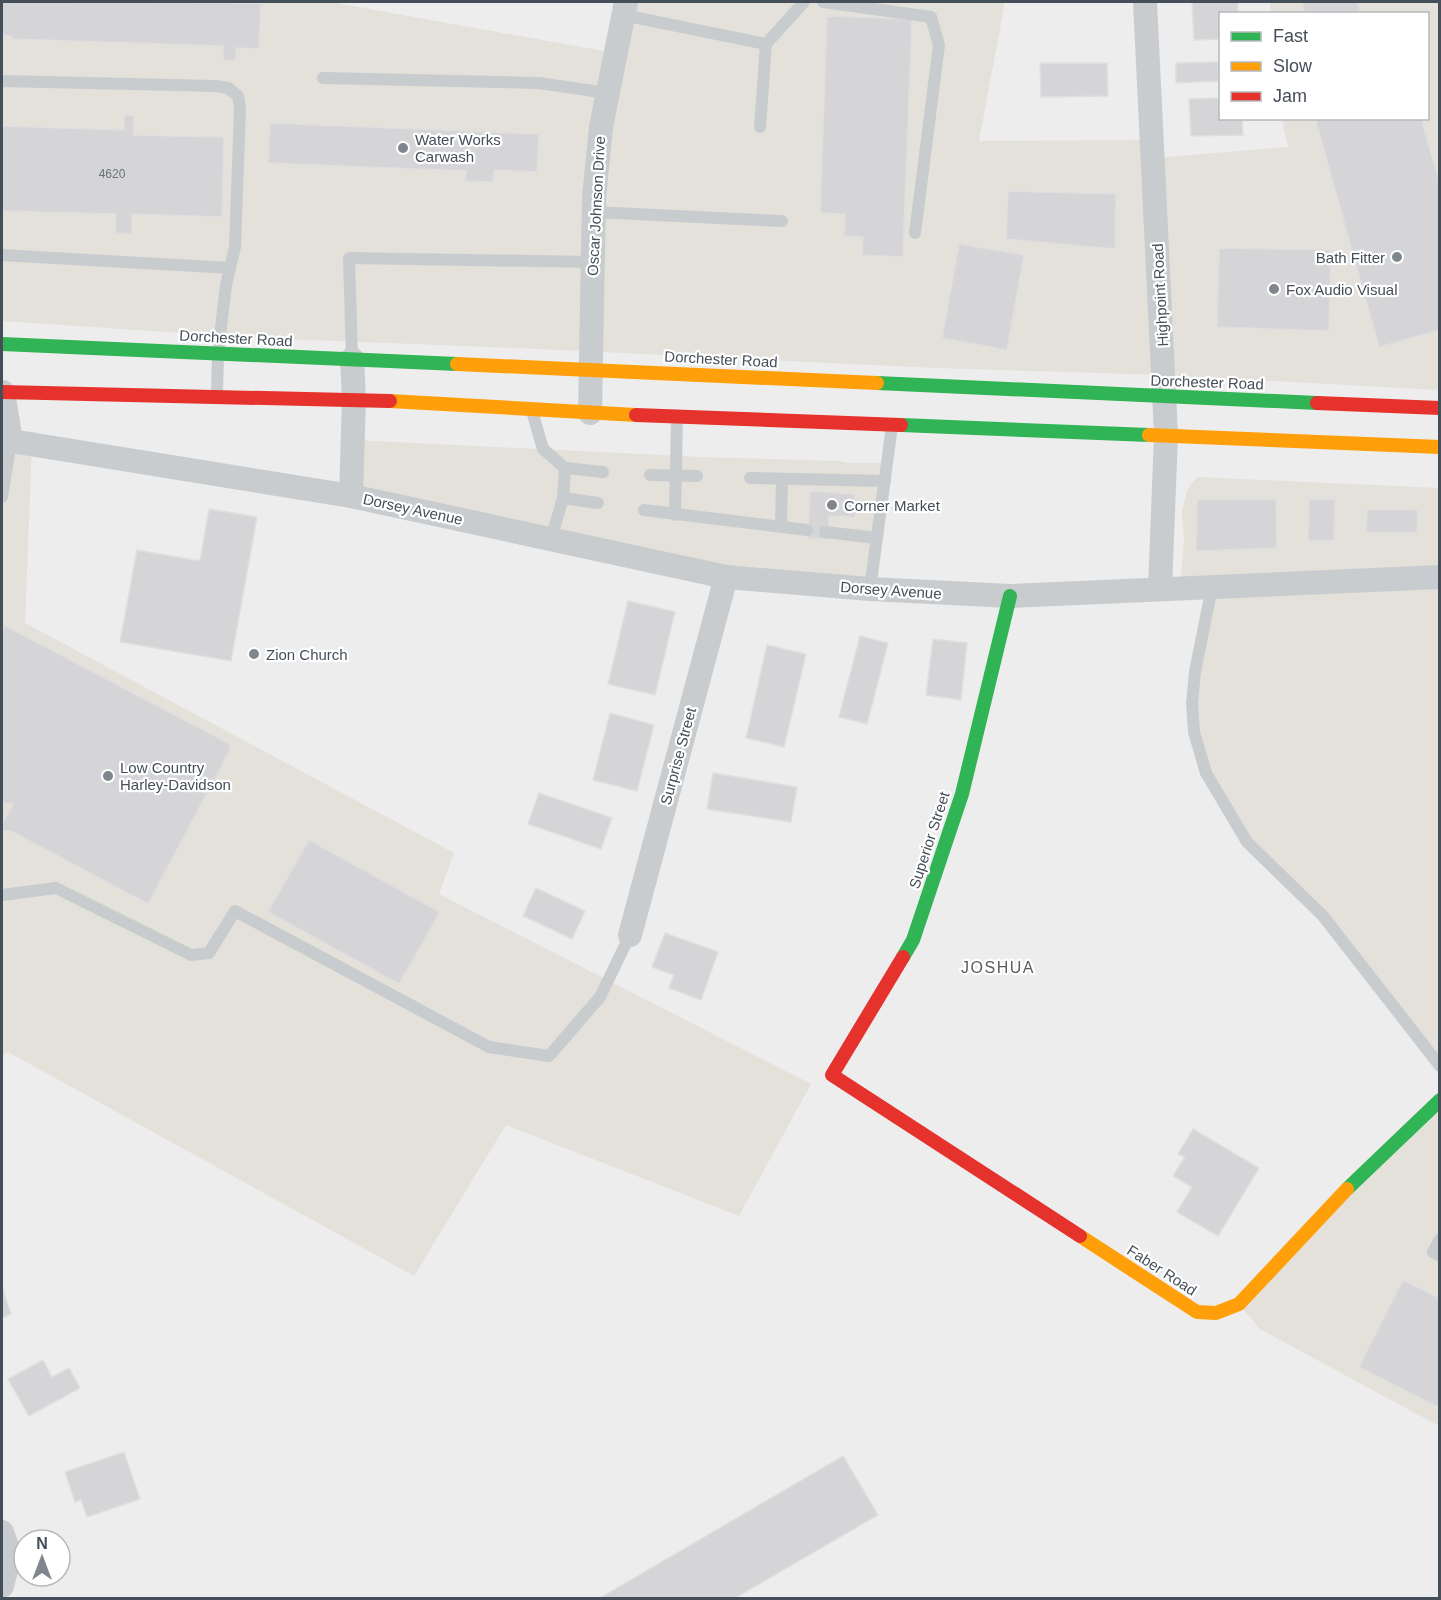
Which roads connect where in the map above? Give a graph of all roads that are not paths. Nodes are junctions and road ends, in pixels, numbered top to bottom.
1 (804, 2) edge
2 (823, 2) edge
3 (1145, 2) edge
4 (625, 8) edge
5 (766, 44) junction
6 (323, 78) dead end
7 (2, 81) edge
8 (607, 93) junction
9 (760, 127) dead end
10 (594, 212) junction
11 (782, 221) dead end
12 (915, 233) dead end
13 (2, 255) edge
14 (593, 262) junction
15 (230, 268) junction
16 (2, 344) edge
17 (218, 353) junction
18 (352, 359) junction
19 (591, 370) junction
20 (2, 392) edge
21 (217, 397) junction
22 (1165, 397) junction
23 (354, 399) junction
24 (1440, 408) edge
25 (532, 409) junction
26 (590, 413) junction
27 (677, 416) junction
28 (892, 424) junction
29 (1166, 435) junction
30 (10, 441) junction
31 (1440, 447) edge
32 (566, 468) junction
33 (603, 472) dead end
34 (650, 475) dead end
35 (676, 475) junction
36 (697, 476) dead end
37 (750, 478) dead end
38 (782, 478) junction
39 (885, 482) junction
40 (351, 496) junction
41 (2, 497) edge
42 (562, 498) junction
43 (597, 503) dead end
44 (644, 510) dead end
45 (675, 515) junction
46 (781, 527) junction
47 (807, 530) dead end
48 (825, 532) dead end
49 (877, 538) junction
50 (551, 539) junction
51 (726, 577) junction
52 (1440, 577) edge
53 (1212, 587) junction
54 (870, 589) junction
55 (1160, 589) junction
56 (1010, 596) junction
57 (2, 895) edge
58 (630, 935) joint
59 (1440, 1066) edge
60 (832, 1075) joint
61 (1440, 1100) edge
62 (1440, 1239) edge
63 (1440, 1256) edge
64 (2, 1532) edge
65 (4, 1581) edge

1 - 5 lane
2 - 12 lane
3 - 22 street, Highpoint Road
4 - 5 lane
4 - 8 street, Oscar Johnson Drive
5 - 9 lane
6 - 8 lane
7 - 15 lane
8 - 10 street, Oscar Johnson Drive
10 - 11 lane
10 - 14 street, Oscar Johnson Drive
13 - 15 lane
14 - 18 lane
14 - 19 street, Oscar Johnson Drive
15 - 17 lane
16 - 17 main road, Dorchester Road
17 - 18 main road, Dorchester Road
17 - 21 lane
18 - 19 main road, Dorchester Road
18 - 23 street, Dorsey Avenue
19 - 22 main road, Dorchester Road
19 - 26 street, Oscar Johnson Drive
20 - 21 main road
20 - 30 street
21 - 23 main road
22 - 24 main road, Dorchester Road
22 - 29 street, Highpoint Road
23 - 25 main road
23 - 40 street, Dorsey Avenue
25 - 26 main road
25 - 32 lane
26 - 27 main road
27 - 28 main road
27 - 35 lane
28 - 29 main road
28 - 39 lane
29 - 31 main road
29 - 55 street, Highpoint Road
30 - 40 street, Dorsey Avenue
30 - 41 lane
32 - 33 lane
32 - 42 lane
34 - 35 lane
35 - 36 lane
35 - 45 lane
37 - 38 lane
38 - 39 lane
38 - 46 lane
39 - 49 lane
40 - 50 street, Dorsey Avenue
42 - 43 lane
42 - 50 lane
44 - 45 lane
45 - 46 lane
46 - 47 lane
48 - 49 lane
49 - 54 lane
50 - 51 street, Dorsey Avenue
51 - 54 street, Dorsey Avenue
51 - 58 street, Surprise Street
52 - 53 street, Dorsey Avenue
53 - 55 street, Dorsey Avenue
53 - 59 lane
54 - 56 street, Dorsey Avenue
55 - 56 street, Dorsey Avenue
56 - 60 main road, Superior Street
57 - 58 lane
60 - 61 main road, Faber Road
62 - 63 lane
64 - 65 street

